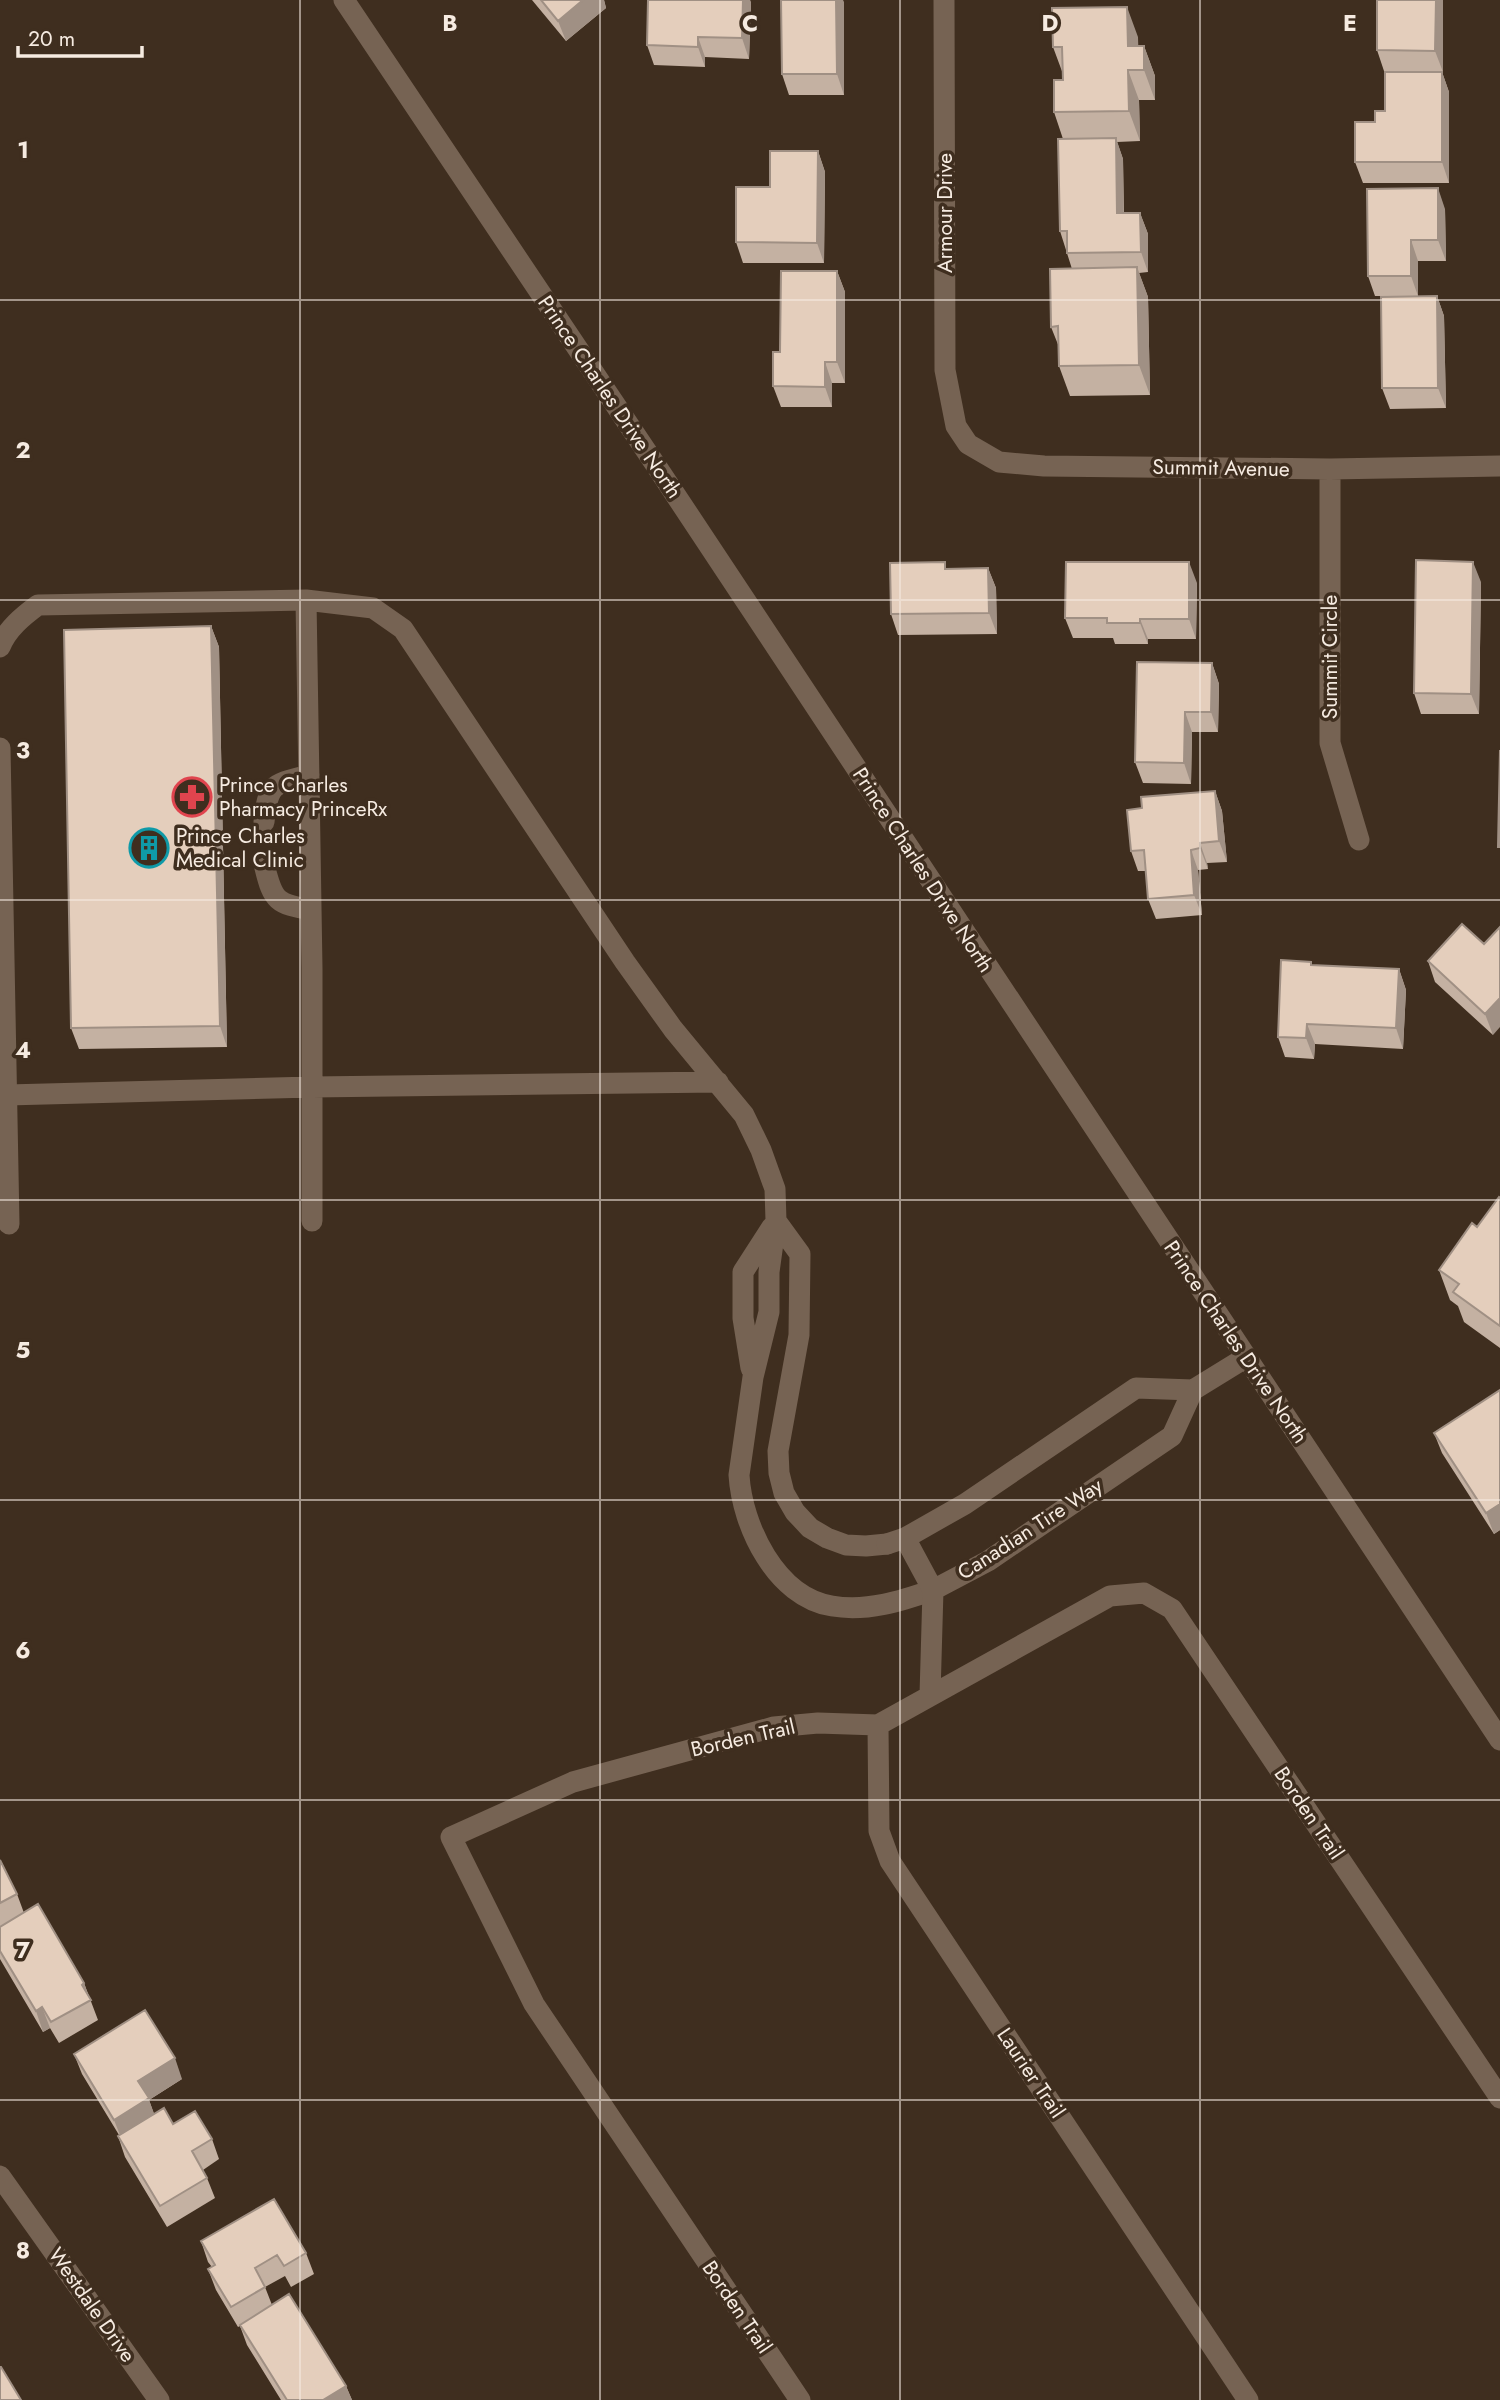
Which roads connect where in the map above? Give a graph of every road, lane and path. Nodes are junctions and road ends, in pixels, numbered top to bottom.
1 (345, 0) edge
2 (944, 0) edge
3 (956, 426) joint
4 (1500, 467) edge
5 (1330, 469) junction
6 (306, 600) junction
7 (0, 647) edge
8 (0, 748) edge
9 (309, 775) junction
10 (264, 822) dead end
11 (1359, 840) dead end
12 (265, 868) dead end
13 (310, 910) junction
14 (718, 1082) junction
15 (312, 1087) junction
16 (7, 1095) junction
17 (312, 1221) dead end
18 (776, 1221) junction
19 (9, 1224) dead end
20 (1245, 1358) junction
21 (1193, 1390) junction
22 (896, 1541) junction
23 (933, 1590) junction
24 (930, 1695) junction
25 (877, 1725) junction
26 (1500, 1740) edge
27 (1500, 2098) edge
28 (0, 2176) edge
29 (159, 2400) edge
30 (800, 2400) edge
31 (1248, 2400) edge

1 - 20 street, Prince Charles Drive North
2 - 3 street, Armour Drive
3 - 5 street, Summit Avenue
4 - 5 street, Summit Avenue
5 - 11 street, Summit Circle
6 - 7 street
6 - 9 street
6 - 14 street
8 - 16 street
9 - 10 street
9 - 13 street
12 - 13 street
13 - 15 street
14 - 15 street
14 - 18 street
15 - 16 street
15 - 17 street
16 - 19 street
18 - 22 street
18 - 23 street
20 - 21 street
20 - 26 street, Prince Charles Drive North
21 - 22 street
21 - 23 street, Canadian Tire Way
22 - 23 street
23 - 24 street, Canadian Tire Way
24 - 25 street, Borden Trail
24 - 27 street, Borden Trail
25 - 30 street, Borden Trail
25 - 31 street, Laurier Trail
28 - 29 street, Westdale Drive

